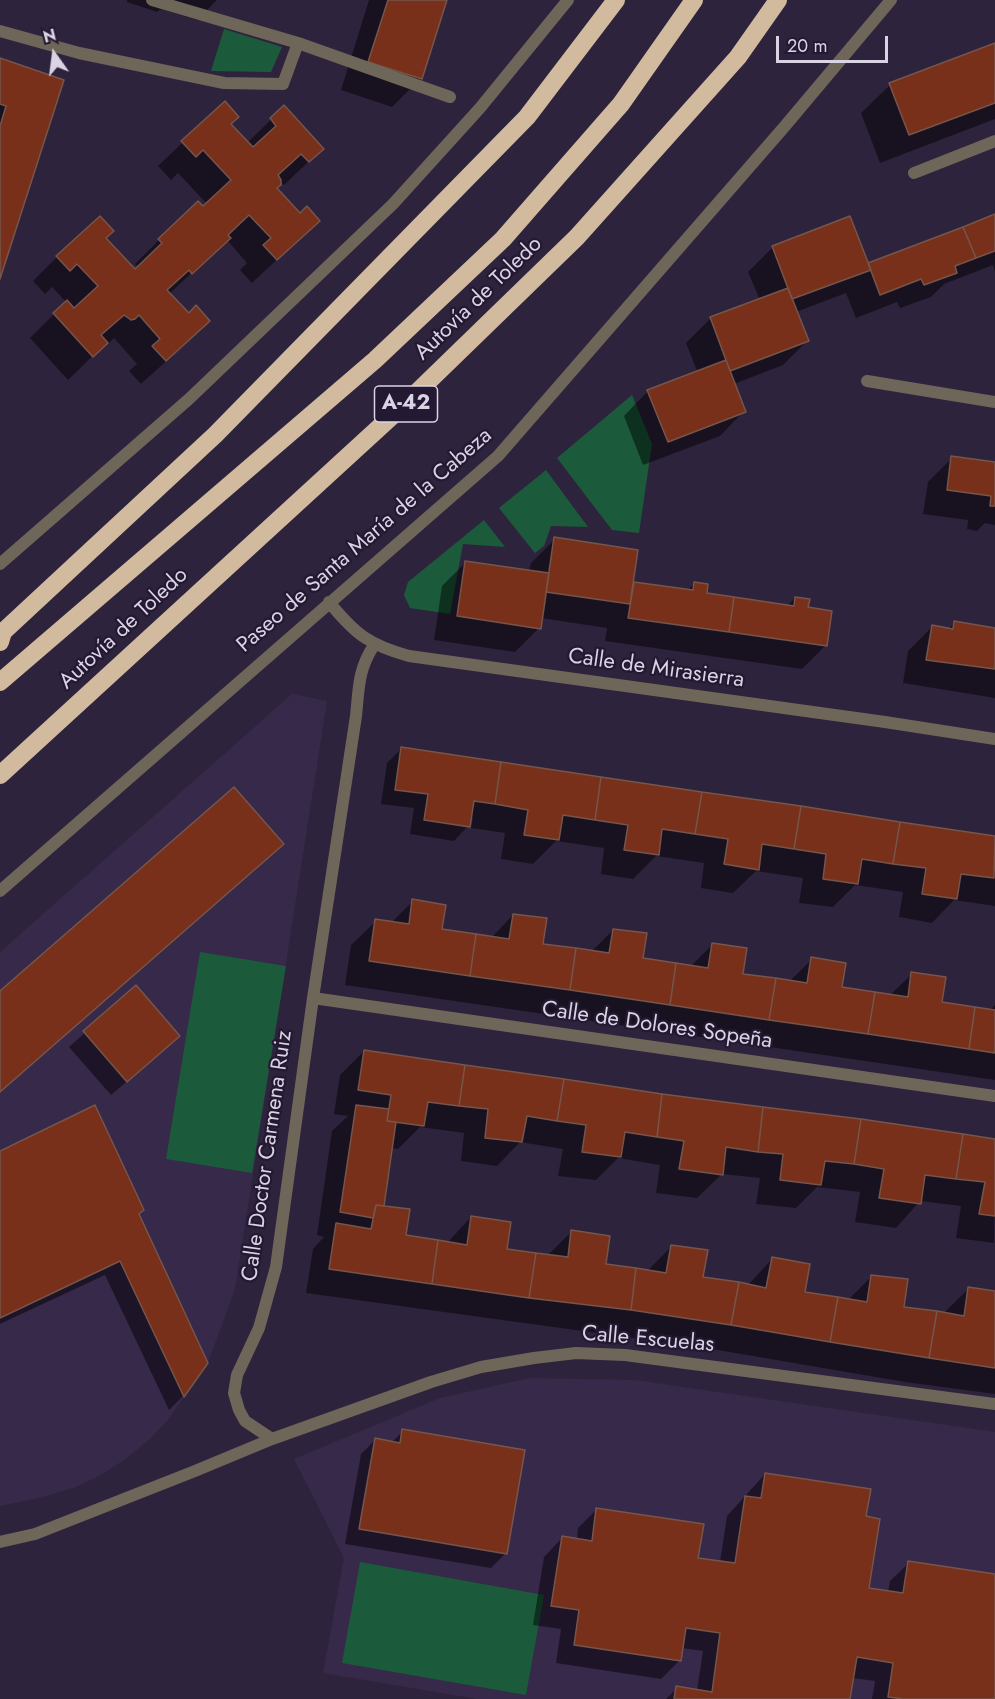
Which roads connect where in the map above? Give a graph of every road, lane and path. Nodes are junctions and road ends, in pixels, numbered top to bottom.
1 (152, 0) edge
2 (568, 0) edge
3 (616, 0) edge
4 (694, 0) edge
5 (778, 0) edge
6 (891, 0) edge
7 (0, 31) edge
8 (298, 43) junction
9 (450, 97) dead end
10 (995, 141) edge
11 (914, 173) dead end
12 (867, 381) dead end
13 (995, 402) edge
14 (0, 564) edge
15 (329, 602) junction
16 (0, 642) edge
17 (374, 645) junction
18 (0, 682) edge
19 (995, 740) edge
20 (0, 775) edge
21 (0, 891) edge
22 (313, 998) junction
23 (995, 1096) edge
24 (995, 1404) edge
25 (272, 1438) junction
26 (0, 1542) edge

1 - 8 street
2 - 14 street
3 - 16 highway
4 - 18 highway, Autovía de Toledo / A-42
5 - 20 highway, Autovía de Toledo / A-42
6 - 15 street, Paseo de Santa María de la Cabeza
7 - 8 street
8 - 9 street
10 - 11 street
12 - 13 street
15 - 17 street, Calle de Mirasierra
15 - 21 street, Paseo de Santa María de la Cabeza
17 - 19 street, Calle de Mirasierra
17 - 22 street, Calle Doctor Carmena Ruiz
22 - 23 street, Calle de Dolores Sopeña
22 - 25 street, Calle Doctor Carmena Ruiz
24 - 25 street, Calle Escuelas
25 - 26 street

